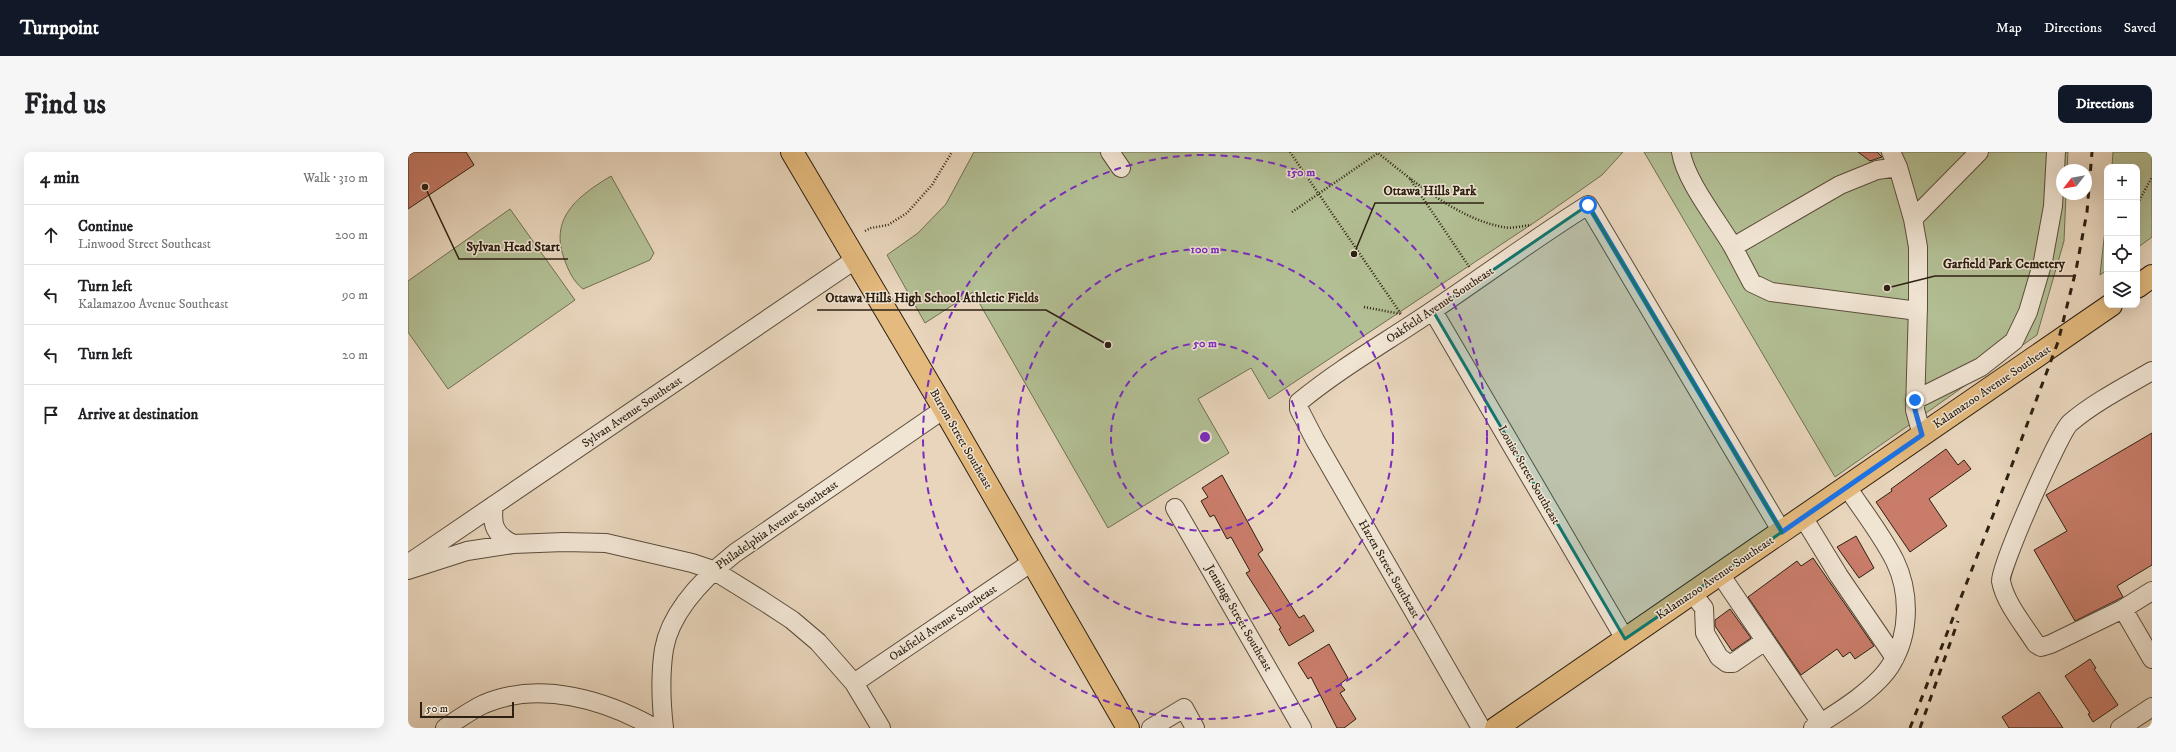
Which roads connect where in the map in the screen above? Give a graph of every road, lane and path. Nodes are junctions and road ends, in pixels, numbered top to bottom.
1 (792, 152) edge
2 (952, 152) edge
3 (1110, 152) edge
4 (1290, 152) edge
5 (1378, 152) edge
6 (1681, 152) edge
7 (1979, 152) edge
8 (2056, 152) edge
9 (1895, 160) edge
10 (1121, 168) dead end
11 (1409, 177) junction
12 (2152, 177) edge
13 (1318, 193) junction
14 (2140, 200) edge
15 (1292, 212) dead end
16 (1913, 219) junction
17 (1535, 224) dead end
18 (865, 232) dead end
19 (1733, 247) junction
20 (856, 259) junction
21 (1470, 268) dead end
22 (2152, 276) edge
23 (2140, 285) edge
24 (1364, 307) dead end
25 (2107, 308) edge
26 (1433, 311) junction
27 (1918, 311) junction
28 (2152, 371) edge
29 (1915, 400) junction
30 (944, 409) junction
31 (1299, 409) joint
32 (1922, 435) junction
33 (1847, 487) junction
34 (494, 505) junction
35 (1175, 508) dead end
36 (1803, 517) junction
37 (1782, 532) junction
38 (513, 544) junction
39 (1032, 562) junction
40 (408, 564) edge
41 (408, 570) edge
42 (713, 570) junction
43 (1720, 574) junction
44 (2152, 591) edge
45 (1692, 593) junction
46 (2123, 609) junction
47 (1624, 640) junction
48 (1765, 641) junction
49 (1895, 658) junction
50 (2152, 659) edge
51 (854, 683) junction
52 (2152, 707) edge
53 (1817, 725) edge
54 (452, 726) edge
55 (655, 728) edge
56 (664, 728) edge
57 (881, 728) edge
58 (1128, 728) edge
59 (1151, 728) edge
60 (1195, 728) edge
61 (1300, 728) edge
62 (1481, 728) edge
63 (1496, 728) edge
64 (2120, 728) edge

1 - 20 main road, Burton Street Southeast
2 - 18 path
3 - 10 street
4 - 13 path
5 - 11 path
5 - 13 path
6 - 19 street
7 - 16 street
8 - 29 street
9 - 16 street
9 - 19 street
11 - 17 path
11 - 21 path
12 - 14 path
13 - 15 path
13 - 24 path
16 - 27 street
19 - 27 street
20 - 30 main road, Burton Street Southeast
20 - 34 street, Sylvan Avenue Southeast
22 - 23 main road
25 - 32 main road, Kalamazoo Avenue Southeast
26 - 31 street, Oakfield Avenue Southeast
26 - 37 street, Oakfield Avenue Southeast
26 - 47 street, Louise Street Southeast
27 - 29 street
28 - 46 street
29 - 32 street
30 - 39 main road, Burton Street Southeast
30 - 42 street, Philadelphia Avenue Southeast
31 - 62 street, Hazen Street Southeast
32 - 33 main road, Kalamazoo Avenue Southeast
33 - 36 main road, Kalamazoo Avenue Southeast
33 - 49 street
34 - 38 street
34 - 40 street, Sylvan Avenue Southeast
35 - 61 street, Jennings Street Southeast
36 - 37 main road, Kalamazoo Avenue Southeast
36 - 49 street
37 - 43 main road, Kalamazoo Avenue Southeast
38 - 41 street
38 - 42 street
39 - 51 street, Oakfield Avenue Southeast
39 - 58 main road, Burton Street Southeast
42 - 51 street
42 - 56 street, Philadelphia Avenue Southeast
43 - 45 main road, Kalamazoo Avenue Southeast
43 - 48 street
44 - 46 street
45 - 47 main road, Kalamazoo Avenue Southeast
45 - 48 street
46 - 50 street
47 - 63 main road, Kalamazoo Avenue Southeast
48 - 53 street
49 - 53 street
51 - 57 street
52 - 64 street
54 - 55 street
59 - 60 street

